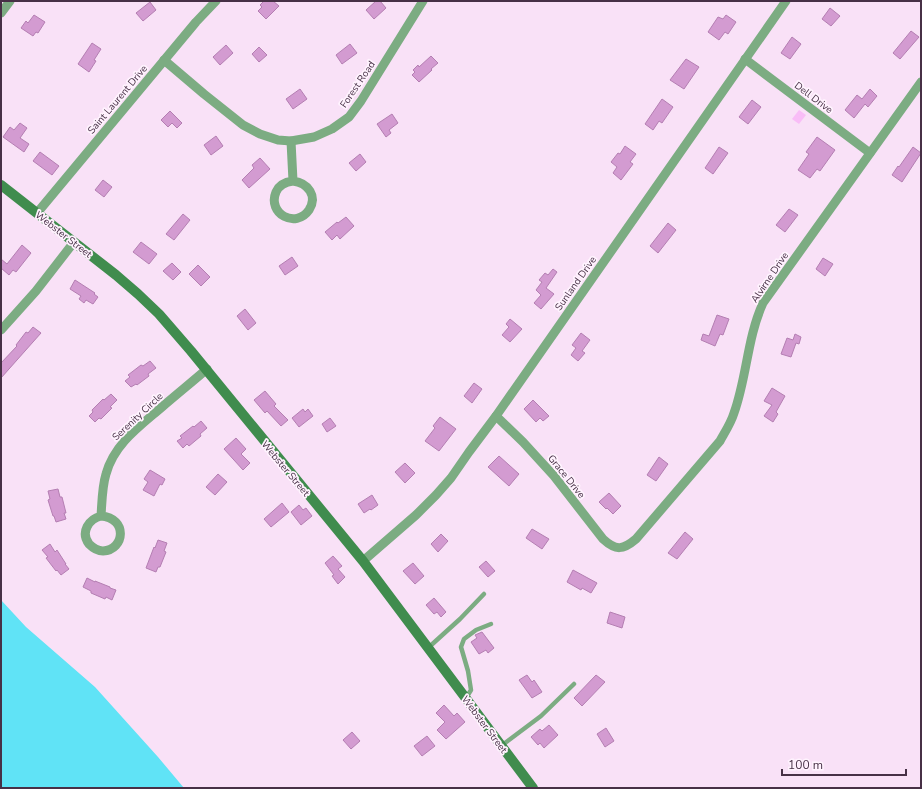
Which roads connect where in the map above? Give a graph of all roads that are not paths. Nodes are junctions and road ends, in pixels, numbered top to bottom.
1 (10, 1) edge
2 (216, 1) edge
3 (423, 1) edge
4 (786, 1) edge
5 (1, 13) edge
6 (745, 59) junction
7 (164, 60) junction
8 (921, 82) edge
9 (291, 141) junction
10 (870, 153) junction
11 (293, 181) junction
12 (1, 185) edge
13 (38, 213) junction
14 (74, 242) junction
15 (1, 330) edge
16 (207, 369) junction
17 (496, 416) junction
18 (102, 516) dead end
19 (620, 548) joint
20 (363, 561) junction
21 (484, 594) dead end
22 (491, 624) dead end
23 (428, 648) junction
24 (574, 684) dead end
25 (466, 698) junction
26 (501, 746) junction
27 (533, 788) edge

1 - 5 street
2 - 7 street, Saint Laurent Drive
3 - 9 street, Forest Road
4 - 6 street, Sunland Drive
6 - 10 street, Dell Drive
6 - 17 street, Sunland Drive
7 - 9 street, Forest Road
7 - 13 street, Saint Laurent Drive
8 - 10 street, Alvirne Drive
9 - 11 street
10 - 19 street, Alvirne Drive
11 - 11 street
12 - 13 main road, Webster Street
13 - 14 main road, Webster Street
14 - 15 street
14 - 16 main road, Webster Street
16 - 18 street, Serenity Circle
16 - 20 main road, Webster Street
17 - 19 street, Grace Drive
17 - 20 street, Sunland Drive
20 - 23 main road, Webster Street
21 - 23 lane
22 - 25 lane
23 - 25 main road, Webster Street
24 - 26 lane
25 - 26 main road, Webster Street
26 - 27 main road, Webster Street

